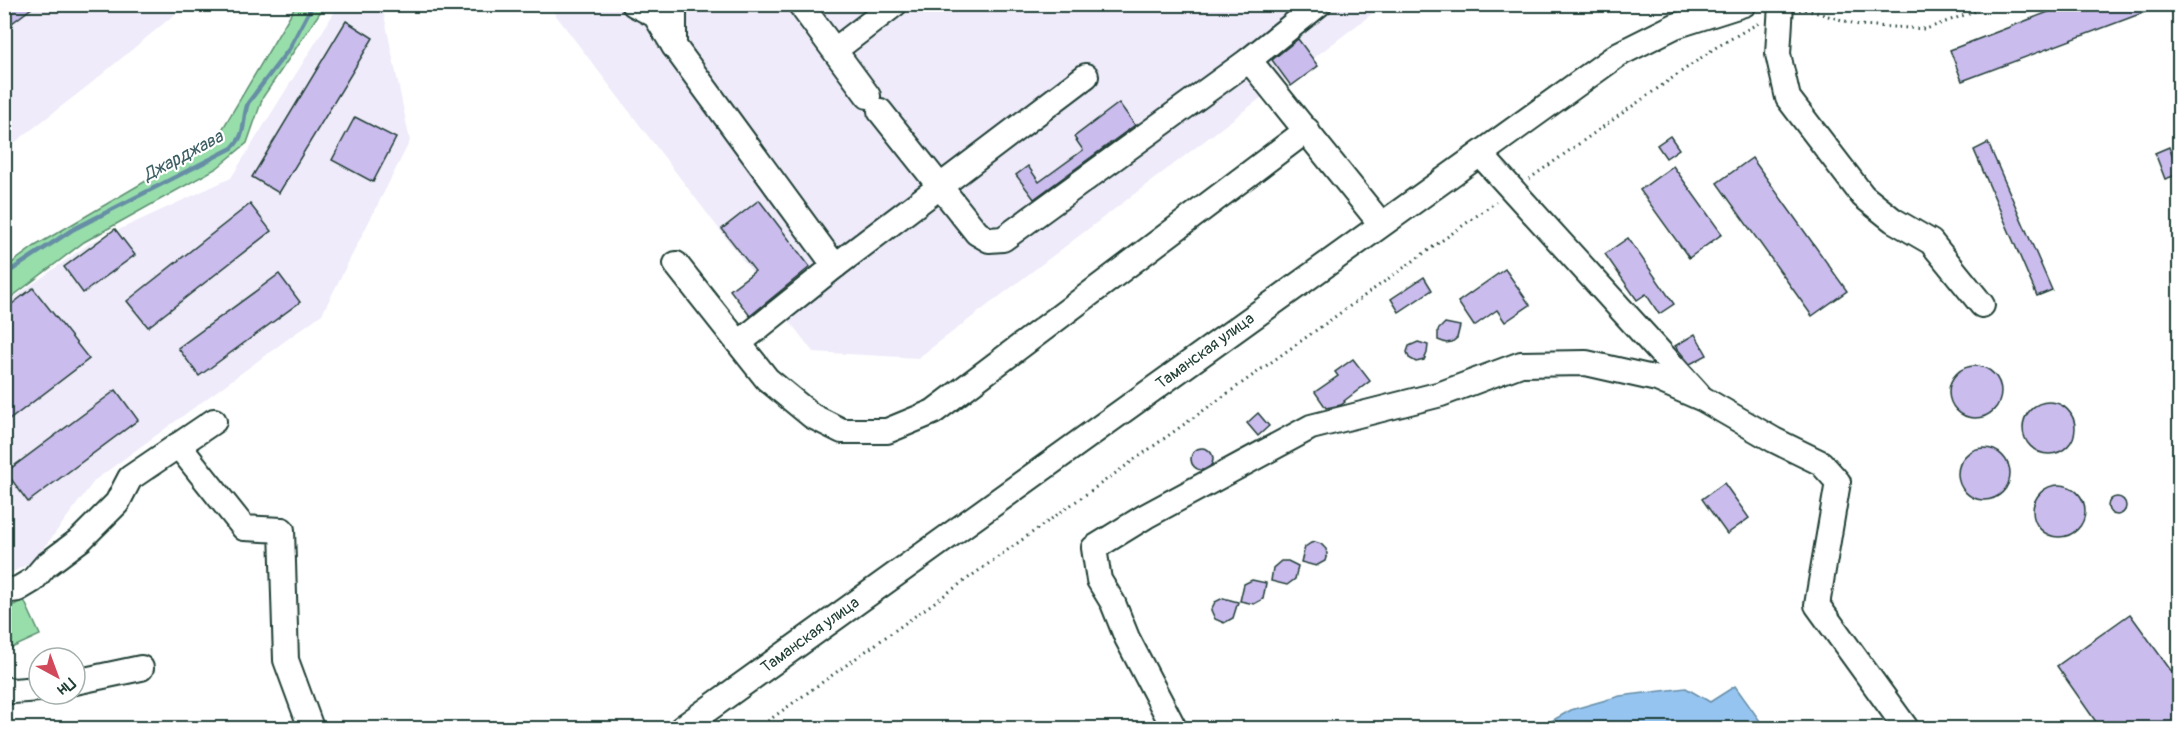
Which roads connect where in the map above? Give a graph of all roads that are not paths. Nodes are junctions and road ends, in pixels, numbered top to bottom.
1 (634, 4) edge
2 (674, 4) edge
3 (800, 4) edge
4 (895, 4) edge
5 (1319, 4) edge
6 (1744, 4) edge
7 (1781, 10) edge
8 (674, 46) junction
9 (835, 50) junction
10 (1249, 60) junction
11 (1086, 76) dead end
12 (1307, 130) junction
13 (1480, 154) junction
14 (940, 188) junction
15 (1382, 224) junction
16 (676, 264) dead end
17 (835, 266) junction
18 (1982, 305) dead end
19 (739, 343) junction
20 (1703, 399) junction
21 (214, 421) dead end
22 (178, 445) junction
23 (4, 591) edge
24 (141, 668) dead end
25 (87, 679) edge
26 (4, 689) edge
27 (27, 690) edge
28 (311, 729) edge
29 (682, 729) edge
30 (1174, 729) edge
31 (1906, 729) edge

1 - 8 street
2 - 8 street
3 - 9 street
4 - 9 street
5 - 10 street
6 - 13 street, Таманская улица
7 - 18 street
8 - 17 street
9 - 14 street
10 - 12 street
10 - 14 street
11 - 14 street
12 - 15 street
12 - 19 street
13 - 15 street, Таманская улица
13 - 20 street
14 - 17 street
15 - 29 street, Таманская улица
16 - 19 street
17 - 19 street
20 - 30 street
20 - 31 street
21 - 22 street
22 - 23 street
22 - 28 street
24 - 25 street
26 - 27 street

